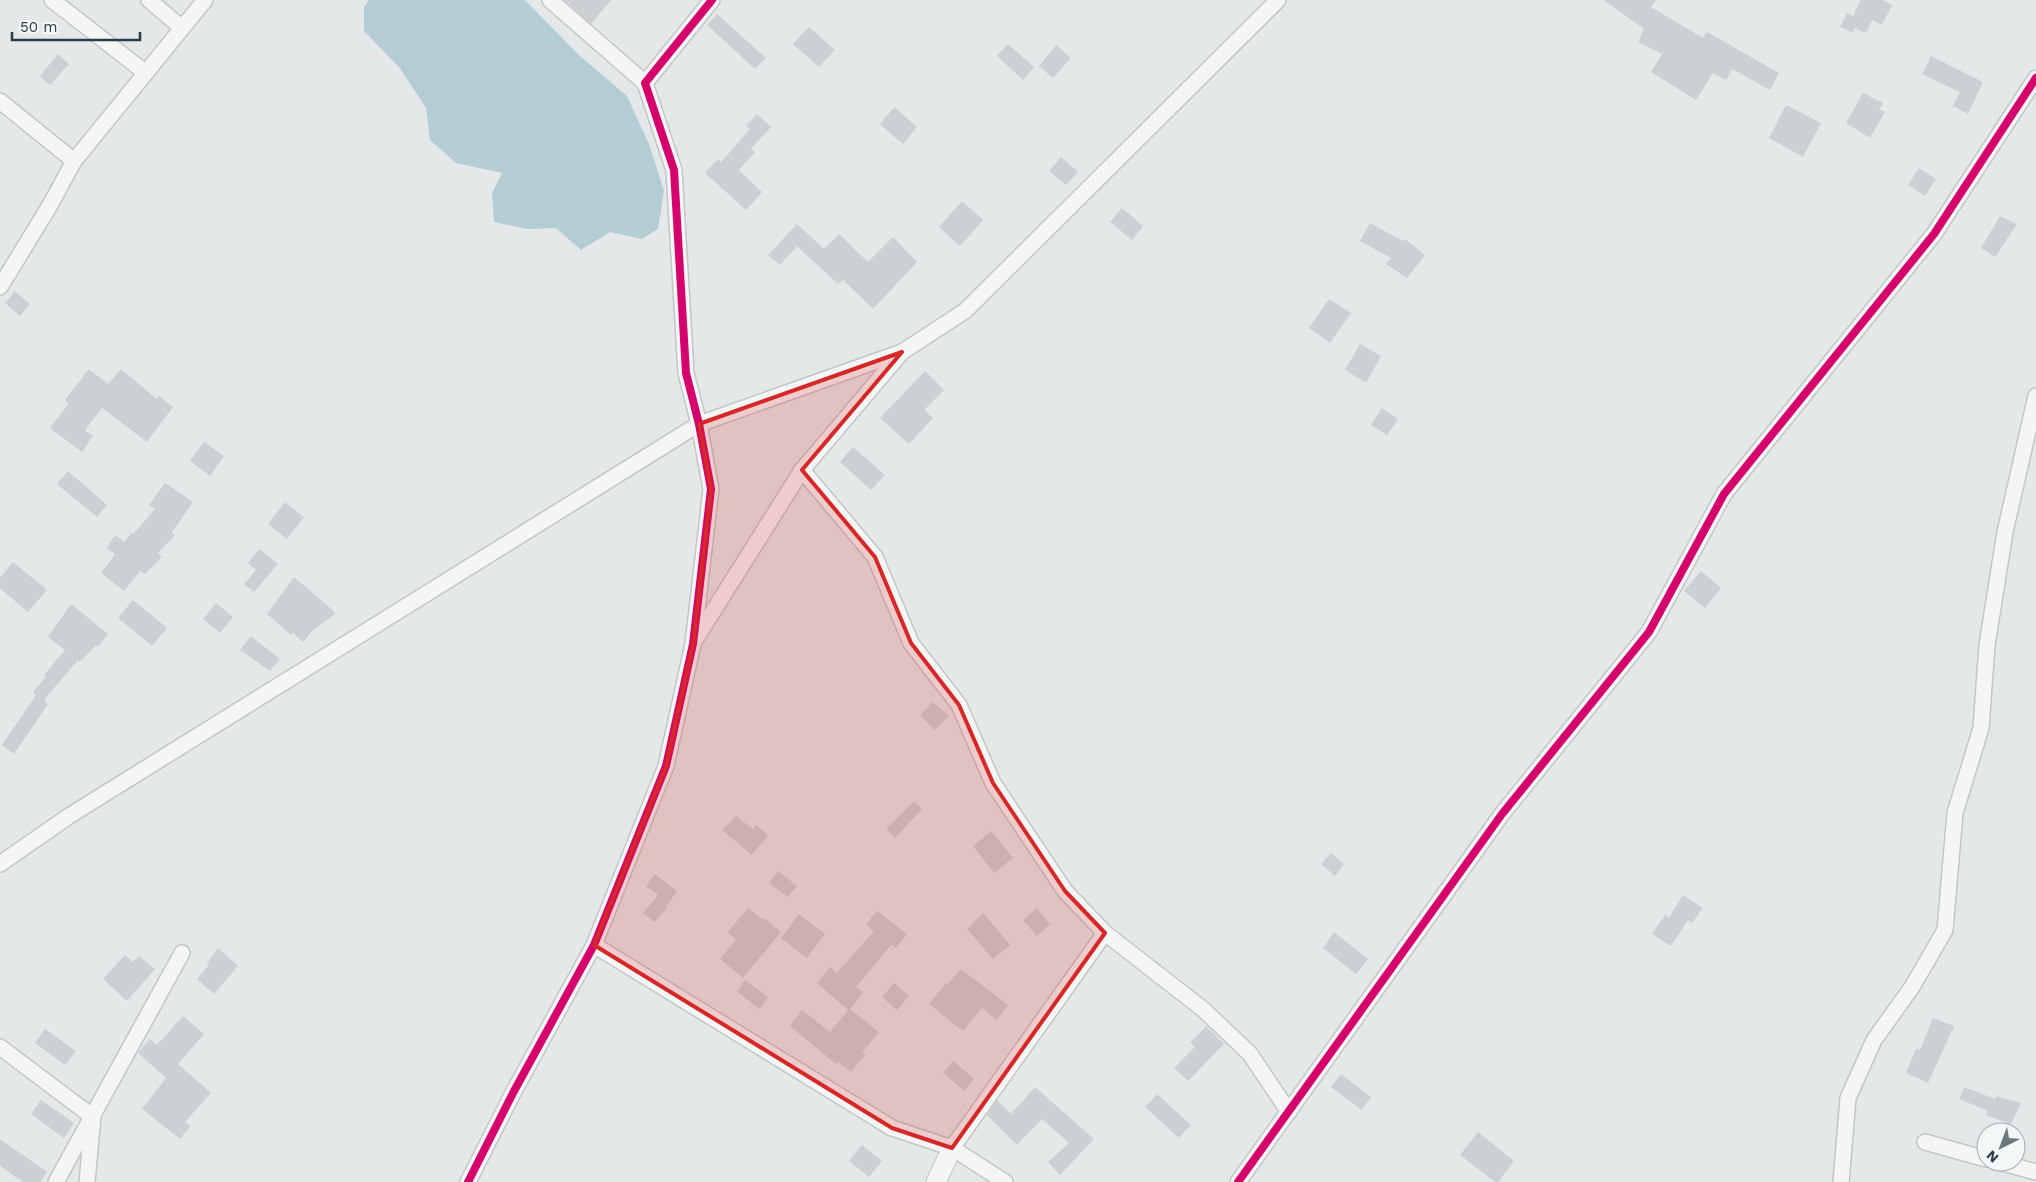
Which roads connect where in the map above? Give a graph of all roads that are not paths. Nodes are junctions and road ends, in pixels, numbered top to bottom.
1 (52, 0) edge
2 (149, 0) edge
3 (205, 0) edge
4 (550, 0) edge
5 (712, 0) edge
6 (1278, 0) edge
7 (182, 28) junction
8 (146, 73) junction
9 (2036, 78) edge
10 (645, 83) junction
11 (0, 102) edge
12 (74, 160) junction
13 (0, 287) edge
14 (902, 352) junction
15 (2036, 396) edge
16 (699, 424) junction
17 (802, 470) junction
18 (693, 644) junction
19 (0, 864) edge
20 (1105, 933) junction
21 (594, 945) junction
22 (182, 953) dead end
23 (0, 1048) edge
24 (1289, 1112) junction
25 (93, 1117) junction
26 (1926, 1142) dead end
27 (952, 1148) junction
28 (1976, 1155) edge
29 (56, 1182) edge
30 (87, 1182) edge
31 (468, 1182) edge
32 (936, 1182) edge
33 (1005, 1182) edge
34 (1238, 1182) edge
35 (1841, 1182) edge

1 - 8 street
2 - 7 street
3 - 7 street
4 - 10 street
5 - 10 street
6 - 14 street
7 - 8 street
8 - 12 street
9 - 24 street
10 - 16 street
11 - 12 street
12 - 13 street
14 - 16 street
14 - 17 street
15 - 35 street
16 - 18 street
16 - 19 street
17 - 18 street
17 - 20 street
18 - 21 street
20 - 24 street
20 - 27 street
21 - 27 street
21 - 31 street
22 - 25 street
23 - 25 street
24 - 34 street
25 - 29 street
25 - 30 street
26 - 28 street
27 - 32 street
27 - 33 street

